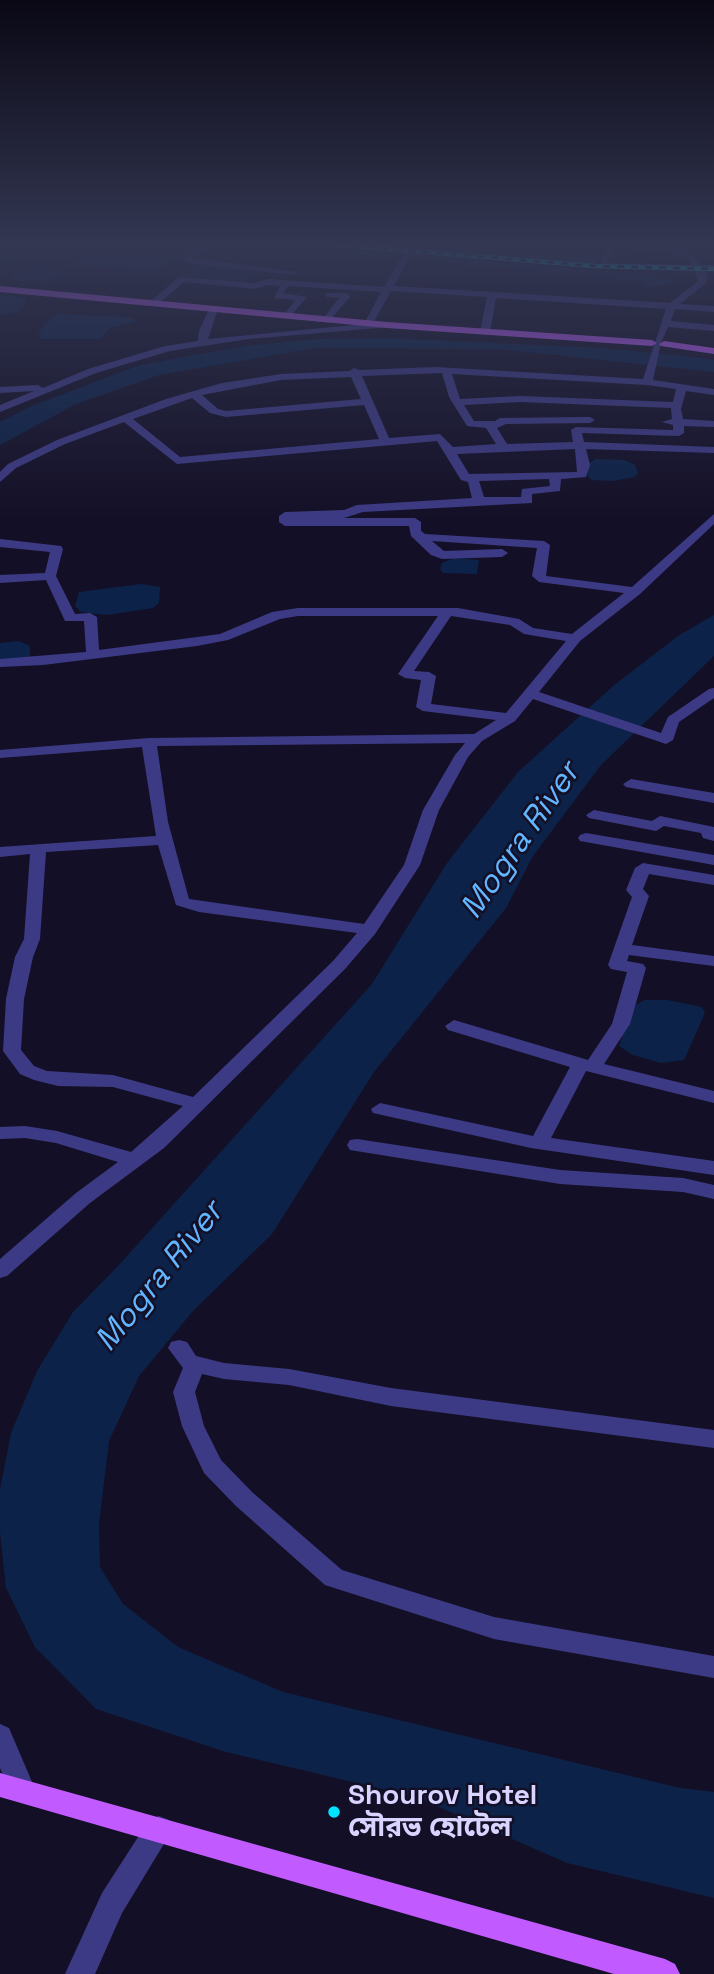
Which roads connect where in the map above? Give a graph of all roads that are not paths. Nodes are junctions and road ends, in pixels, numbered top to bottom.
1 (203, 337) edge
2 (256, 337) edge
3 (559, 337) edge
4 (661, 337) edge
5 (203, 342) junction
6 (658, 344) junction
7 (714, 351) edge
8 (446, 370) junction
9 (354, 371) junction
10 (649, 377) junction
11 (52, 387) junction
12 (682, 387) junction
13 (0, 390) edge
14 (714, 392) edge
15 (278, 393) junction
16 (194, 394) junction
17 (369, 401) junction
18 (457, 402) junction
19 (677, 405) junction
20 (0, 409) edge
21 (125, 418) junction
22 (678, 422) junction
23 (714, 424) edge
24 (489, 425) junction
25 (385, 442) junction
26 (577, 445) junction
27 (503, 447) junction
28 (714, 450) edge
29 (450, 451) junction
30 (555, 477) junction
31 (465, 478) junction
32 (0, 479) edge
33 (479, 501) junction
34 (714, 518) edge
35 (0, 543) edge
36 (50, 576) junction
37 (0, 579) edge
38 (635, 591) junction
39 (447, 611) junction
40 (575, 638) junction
41 (93, 654) junction
42 (0, 663) edge
43 (714, 692) edge
44 (531, 694) junction
45 (509, 718) junction
46 (477, 738) junction
47 (149, 742) junction
48 (0, 754) edge
49 (631, 784) dead end
50 (714, 799) edge
51 (594, 815) dead end
52 (714, 836) edge
53 (586, 838) dead end
54 (164, 840) junction
55 (38, 848) junction
56 (0, 852) edge
57 (714, 860) edge
58 (714, 880) edge
59 (369, 930) junction
60 (622, 949) junction
61 (714, 961) edge
62 (8, 998) edge
63 (454, 1026) dead end
64 (587, 1066) junction
65 (714, 1097) edge
66 (198, 1104) junction
67 (380, 1109) dead end
68 (0, 1133) edge
69 (539, 1143) junction
70 (357, 1145) dead end
71 (134, 1160) junction
72 (714, 1168) edge
73 (714, 1192) edge
74 (0, 1270) edge
75 (714, 1439) edge
76 (714, 1667) edge
77 (0, 1736) edge
78 (11, 1787) edge
79 (159, 1829) junction
80 (80, 1974) edge
81 (665, 1974) edge

1 - 5 street
2 - 5 street
3 - 6 main road
4 - 6 street
5 - 11 street
6 - 7 main road
6 - 10 street
8 - 9 street
8 - 10 street
8 - 18 street
9 - 15 street
9 - 17 street
10 - 12 street
11 - 13 street
11 - 20 street
12 - 14 street
12 - 19 street
15 - 16 street
15 - 16 street
15 - 17 street
16 - 21 street
17 - 25 street
18 - 19 street
18 - 24 street
19 - 22 street
21 - 25 street
21 - 32 street
22 - 23 street
22 - 24 street
22 - 26 street
24 - 27 street
25 - 29 street
26 - 27 street
26 - 28 street
26 - 30 street
27 - 29 street
29 - 31 street
30 - 31 street
30 - 33 street
31 - 33 street
33 - 38 street
34 - 38 street
35 - 36 street
36 - 37 street
36 - 41 street
38 - 40 street
39 - 40 street
39 - 41 street
39 - 45 street
40 - 44 street
41 - 42 street
43 - 44 street
44 - 45 street
45 - 46 street
46 - 47 street
46 - 59 street
47 - 48 street
47 - 54 street
49 - 50 street
51 - 52 street
53 - 57 street
54 - 55 street
54 - 59 street
55 - 56 street
55 - 62 street
58 - 60 street
59 - 66 street
60 - 61 street
60 - 64 street
62 - 66 street
63 - 64 street
64 - 65 street
64 - 69 street
66 - 71 street
67 - 69 street
68 - 71 street
69 - 72 street
70 - 73 street
71 - 74 street
75 - 76 street
77 - 78 street
78 - 79 main road
79 - 80 street
79 - 81 main road

